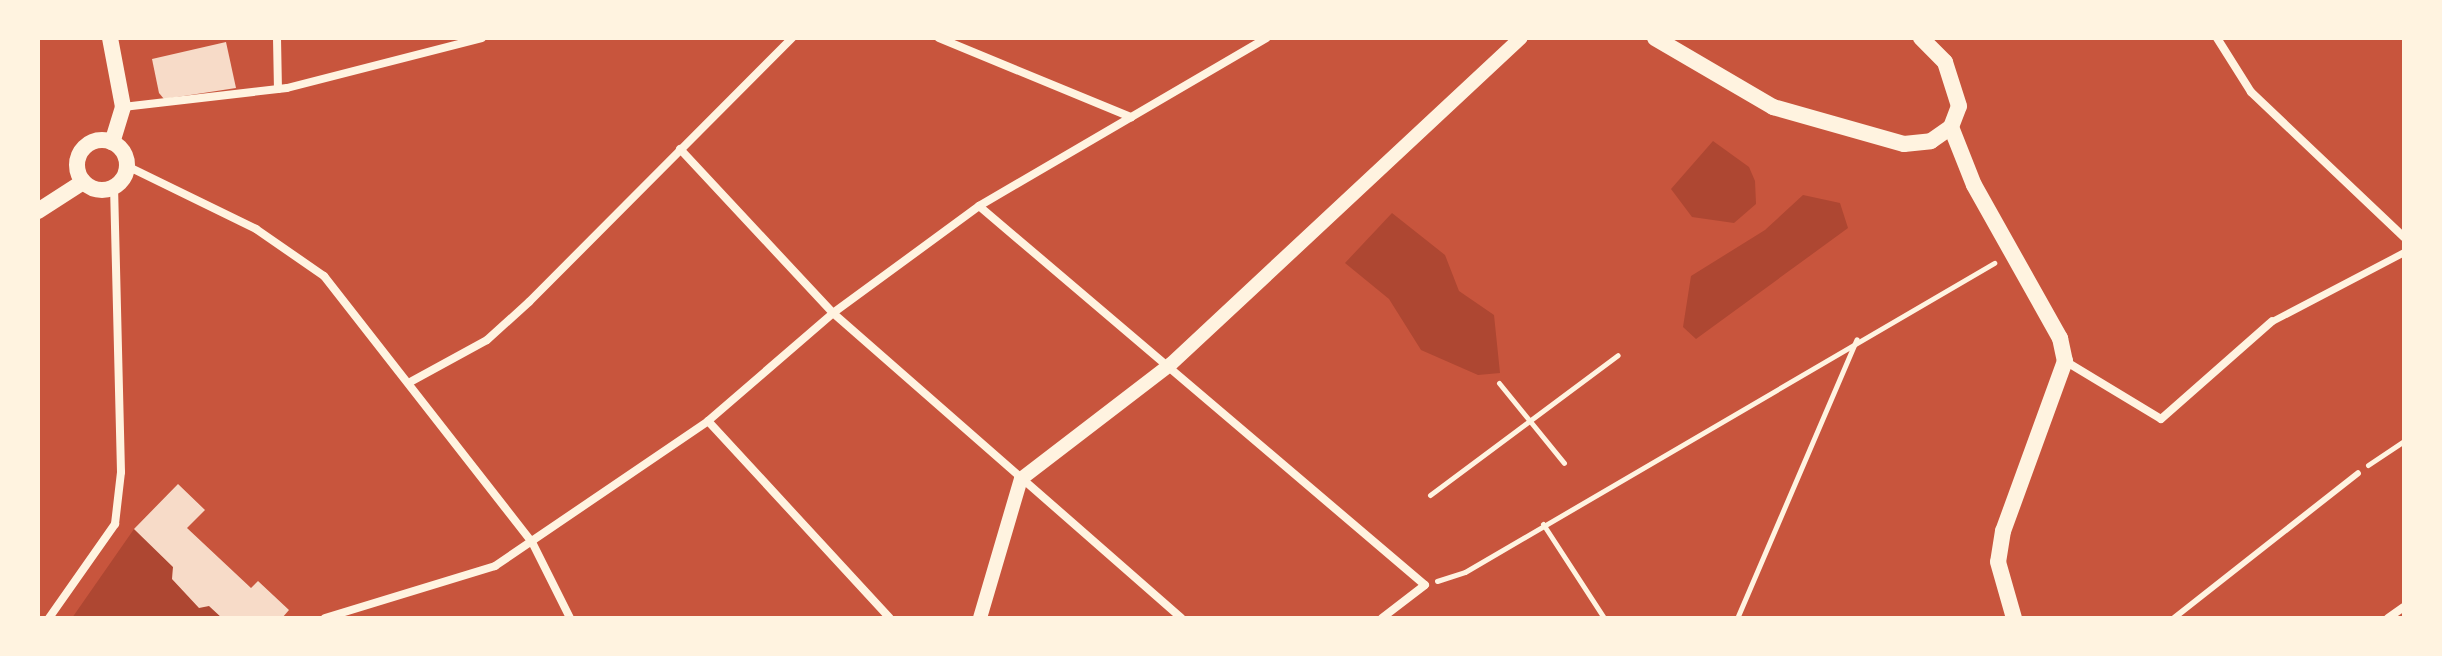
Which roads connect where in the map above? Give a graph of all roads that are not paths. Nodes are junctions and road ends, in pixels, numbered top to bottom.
1 (110, 38) edge
2 (277, 38) edge
3 (482, 38) edge
4 (792, 38) edge
5 (939, 38) edge
6 (1267, 38) edge
7 (1521, 38) edge
8 (1655, 38) edge
9 (1921, 38) edge
10 (2217, 38) edge
11 (278, 89) junction
12 (123, 107) junction
13 (1131, 117) junction
14 (1951, 127) junction
15 (112, 142) junction
16 (680, 149) junction
17 (127, 166) junction
18 (83, 182) junction
19 (114, 187) junction
20 (979, 206) junction
21 (38, 211) edge
22 (2404, 237) edge
23 (2404, 252) edge
24 (833, 313) junction
25 (2272, 321) joint
26 (2065, 361) junction
27 (1171, 364) junction
28 (412, 381) junction
29 (708, 421) junction
30 (2358, 473) road end
31 (1021, 479) junction
32 (532, 542) junction
33 (2404, 607) edge
34 (49, 618) edge
35 (325, 618) edge
36 (570, 618) edge
37 (890, 618) edge
38 (980, 618) edge
39 (1182, 618) edge
40 (1382, 618) edge
41 (2014, 618) edge
42 (2174, 618) edge
43 (2388, 618) edge

1 - 12 main road
2 - 11 street
3 - 11 street
4 - 16 street
5 - 13 street
6 - 13 street
7 - 27 street
8 - 14 main road
9 - 14 main road
10 - 22 street
11 - 12 street
12 - 15 main road
13 - 20 street
14 - 26 main road
15 - 17 main road
15 - 18 main road
16 - 24 street
16 - 28 street
17 - 19 main road
17 - 28 street
18 - 19 main road
18 - 21 main road
19 - 34 street
20 - 24 street
20 - 27 street
23 - 25 street
24 - 29 street
24 - 31 street
25 - 26 street
26 - 41 main road
27 - 31 street
27 - 40 street
28 - 32 street
29 - 32 street
29 - 37 street
30 - 42 lane
31 - 38 street
31 - 39 street
32 - 35 street
32 - 36 street
33 - 43 street

